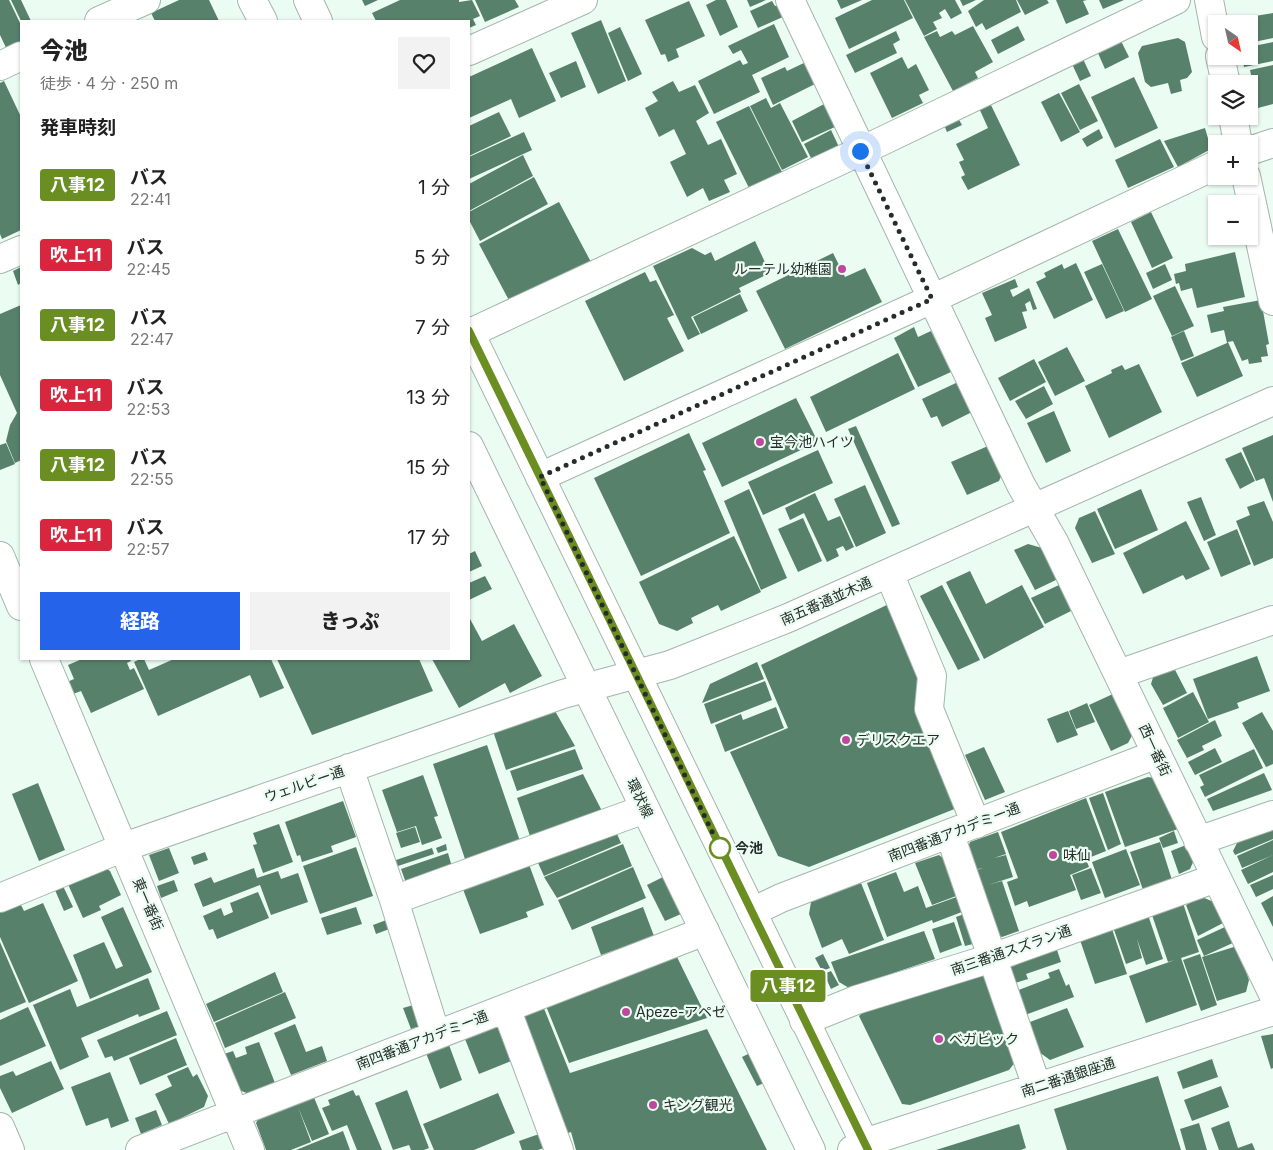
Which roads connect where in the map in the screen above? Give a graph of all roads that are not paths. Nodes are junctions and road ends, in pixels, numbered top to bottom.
1 (146, 0) edge
2 (252, 0) edge
3 (308, 0) edge
4 (583, 0) edge
5 (790, 0) edge
6 (1176, 0) edge
7 (1209, 0) edge
8 (1212, 15) edge
9 (101, 20) edge
10 (262, 20) edge
11 (318, 20) edge
12 (470, 51) edge
13 (20, 56) edge
14 (0, 66) edge
15 (1273, 143) edge
16 (1258, 148) edge
17 (860, 151) junction
18 (1208, 169) edge
19 (1248, 185) edge
20 (20, 250) edge
21 (0, 259) edge
22 (932, 299) junction
23 (1273, 301) edge
24 (470, 332) edge
25 (470, 334) edge
26 (1273, 400) edge
27 (470, 448) edge
28 (540, 477) junction
29 (1034, 508) junction
30 (7, 565) edge
31 (889, 573) junction
32 (20, 603) edge
33 (1273, 620) edge
34 (44, 660) edge
35 (1119, 674) junction
36 (624, 678) junction
37 (586, 686) junction
38 (1157, 754) junction
39 (349, 768) junction
40 (645, 809) junction
41 (1273, 815) edge
42 (976, 824) junction
43 (950, 835) junction
44 (1198, 841) junction
45 (124, 847) junction
46 (1216, 878) junction
47 (0, 898) edge
48 (394, 900) junction
49 (752, 912) junction
50 (705, 931) junction
51 (992, 958) junction
52 (1273, 994) edge
53 (506, 1008) junction
54 (1273, 1011) edge
55 (804, 1021) junction
56 (436, 1035) junction
57 (1037, 1087) junction
58 (235, 1113) junction
59 (0, 1127) edge
60 (861, 1148) edge
61 (10, 1150) edge
62 (140, 1150) edge
63 (250, 1150) edge
64 (559, 1150) edge
65 (811, 1150) edge

1 - 9 street
2 - 10 street
3 - 11 street
4 - 12 street
5 - 17 street, 西一番街
6 - 17 street
7 - 8 street
13 - 14 street
15 - 16 street
17 - 22 street, 西一番街
17 - 24 street
18 - 22 street
19 - 23 street
20 - 21 street
22 - 28 street
22 - 29 street, 西一番街
25 - 28 street
26 - 29 street, 南五番通並木通
27 - 37 street, 環状線
28 - 36 street
29 - 31 street, 南五番通並木通
29 - 35 street, 西一番街
30 - 32 street
31 - 36 street, 南五番通並木通
31 - 42 street
33 - 35 street
34 - 45 street, 東一番街
35 - 38 street, 西一番街
36 - 37 street, ウェルビー通
36 - 49 street
37 - 39 street, ウェルビー通
37 - 40 street, 環状線
38 - 42 street, 南四番通アカデミー通
38 - 44 street, 西一番街
39 - 45 street, ウェルビー通
39 - 48 street
40 - 48 street
40 - 50 street, 環状線
41 - 44 street
42 - 43 street, 南四番通アカデミー通
43 - 49 street, 南四番通アカデミー通
43 - 51 street
44 - 46 street, 西一番街
45 - 47 street, ウェルビー通
45 - 58 street, 東一番街
46 - 51 street, 南三番通スズラン通
46 - 52 street, 西一番街
48 - 56 street
49 - 55 street
50 - 53 street, 南四番通アカデミー通
50 - 65 street, 環状線
51 - 55 street, 南三番通スズラン通
51 - 57 street
53 - 56 street, 南四番通アカデミー通
53 - 64 street
54 - 57 street, 南二番通銀座通
55 - 60 street
56 - 58 street, 南四番通アカデミー通
57 - 60 street, 南二番通銀座通
58 - 62 street, 南四番通アカデミー通
58 - 63 street, 東一番街
59 - 61 street

